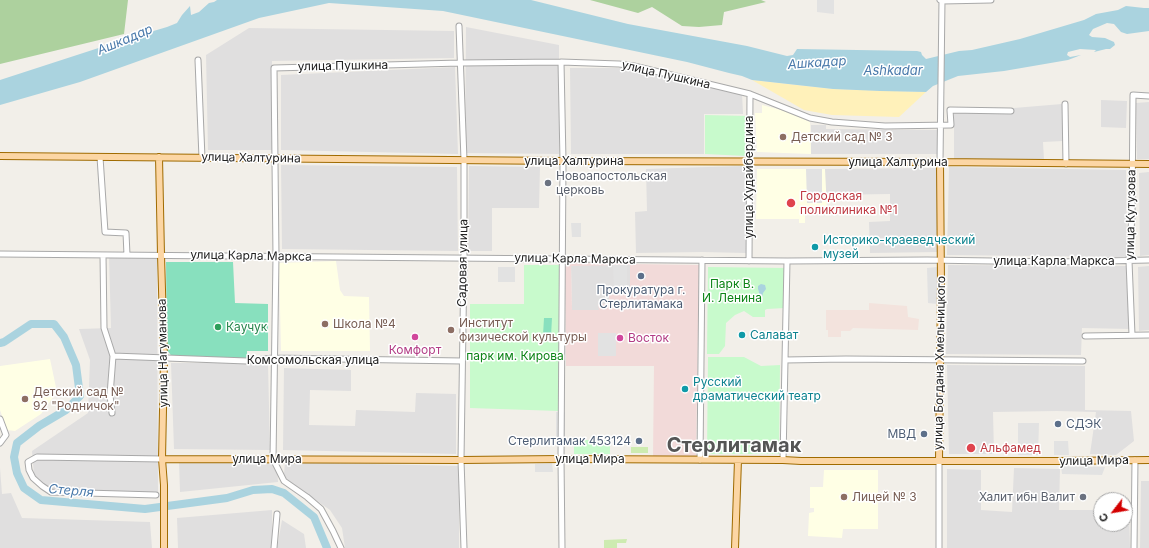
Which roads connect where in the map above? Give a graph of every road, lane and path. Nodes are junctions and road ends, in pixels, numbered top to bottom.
1 (941, 0) edge
2 (991, 0) edge
3 (459, 26) dead end
4 (198, 60) dead end
5 (561, 62) junction
6 (460, 63) junction
7 (750, 94) junction
8 (1149, 96) edge
9 (1065, 104) dead end
10 (1011, 111) dead end
11 (940, 125) junction
12 (0, 156) edge
13 (100, 157) junction
14 (159, 157) junction
15 (202, 158) junction
16 (276, 158) junction
17 (464, 160) junction
18 (563, 161) junction
19 (749, 161) junction
20 (940, 162) junction
21 (1066, 164) junction
22 (1132, 164) junction
23 (1149, 164) edge
24 (0, 254) edge
25 (103, 254) junction
26 (127, 255) junction
27 (161, 255) junction
28 (276, 257) junction
29 (464, 258) junction
30 (562, 259) junction
31 (702, 260) junction
32 (942, 260) junction
33 (1149, 260) edge
34 (749, 261) junction
35 (787, 261) junction
36 (1129, 261) junction
37 (1132, 335) junction
38 (1149, 335) edge
39 (1085, 336) dead end
40 (113, 356) junction
41 (274, 358) junction
42 (164, 359) junction
43 (785, 360) junction
44 (940, 360) junction
45 (462, 361) junction
46 (1083, 361) dead end
47 (112, 414) dead end
48 (0, 420) edge
49 (0, 443) edge
50 (162, 459) junction
51 (272, 459) junction
52 (561, 459) junction
53 (461, 460) junction
54 (700, 460) junction
55 (740, 460) junction
56 (783, 460) junction
57 (1135, 460) junction
58 (1149, 460) edge
59 (939, 462) junction
60 (156, 495) dead end
61 (277, 514) dead end
62 (164, 548) edge
63 (274, 548) edge
64 (341, 548) edge
65 (464, 548) edge
66 (562, 548) edge
67 (735, 548) edge
68 (740, 548) edge
69 (939, 548) edge
70 (1134, 548) edge

1 - 2 street
1 - 11 street, улица Богдана Хмельницкого
3 - 6 street, Садовая улица
4 - 15 street
5 - 6 street, улица Пушкина
5 - 7 street, улица Пушкина
5 - 18 street
6 - 16 street, улица Пушкина
6 - 17 street, Садовая улица
7 - 11 street, улица Пушкина
7 - 19 street, улица Худайбердина
8 - 22 street, улица Кутузова
9 - 21 street
10 - 11 street
11 - 20 street, улица Богдана Хмельницкого
12 - 13 main road, улица Халтурина
13 - 14 main road, улица Халтурина
13 - 26 street
14 - 15 main road, улица Халтурина
14 - 27 main road, улица Нагуманова
15 - 16 main road, улица Халтурина
16 - 17 main road, улица Халтурина
16 - 28 street
17 - 18 main road, улица Халтурина
17 - 29 street, Садовая улица
18 - 19 main road, улица Халтурина
18 - 30 street
19 - 20 main road, улица Халтурина
19 - 34 street, улица Худайбердина
20 - 21 main road, улица Халтурина
20 - 32 main road, улица Богдана Хмельницкого
21 - 22 main road, улица Халтурина
22 - 23 main road, улица Халтурина
22 - 36 street, улица Кутузова
24 - 25 street, улица Карла Маркса
25 - 26 street, улица Карла Маркса
25 - 40 street
26 - 27 street, улица Карла Маркса
27 - 28 street, улица Карла Маркса
27 - 42 main road, улица Нагуманова
28 - 29 street, улица Карла Маркса
28 - 41 street
29 - 30 street, улица Карла Маркса
29 - 45 street, Садовая улица
30 - 31 street, улица Карла Маркса
30 - 52 street
31 - 34 street, улица Карла Маркса
31 - 54 street
32 - 35 street, улица Карла Маркса
32 - 36 street, улица Карла Маркса
32 - 44 main road, улица Богдана Хмельницкого
33 - 36 street, улица Карла Маркса
34 - 35 street, улица Карла Маркса
35 - 43 street
36 - 37 street, улица Кутузова
37 - 38 street
37 - 39 street
40 - 42 street, Комсомольская улица
40 - 47 street
41 - 42 street, Комсомольская улица
41 - 45 street, Комсомольская улица
41 - 51 street
42 - 50 main road, улица Нагуманова
43 - 44 street
43 - 56 street
44 - 46 street
44 - 59 main road, улица Богдана Хмельницкого
45 - 53 street, Садовая улица
48 - 49 street
50 - 51 main road, улица Мира
50 - 60 street, улица Мира
50 - 62 main road, улица Нагуманова
51 - 53 main road, улица Мира
51 - 64 street
52 - 53 main road, улица Мира
52 - 54 main road, улица Мира
52 - 66 street
53 - 65 street, Садовая улица
54 - 55 main road, улица Мира
55 - 56 main road, улица Мира
55 - 67 main road
55 - 68 main road
56 - 59 main road, улица Мира
57 - 58 main road, улица Мира
57 - 59 main road, улица Мира
57 - 70 street
59 - 69 street, улица Богдана Хмельницкого
61 - 63 street

